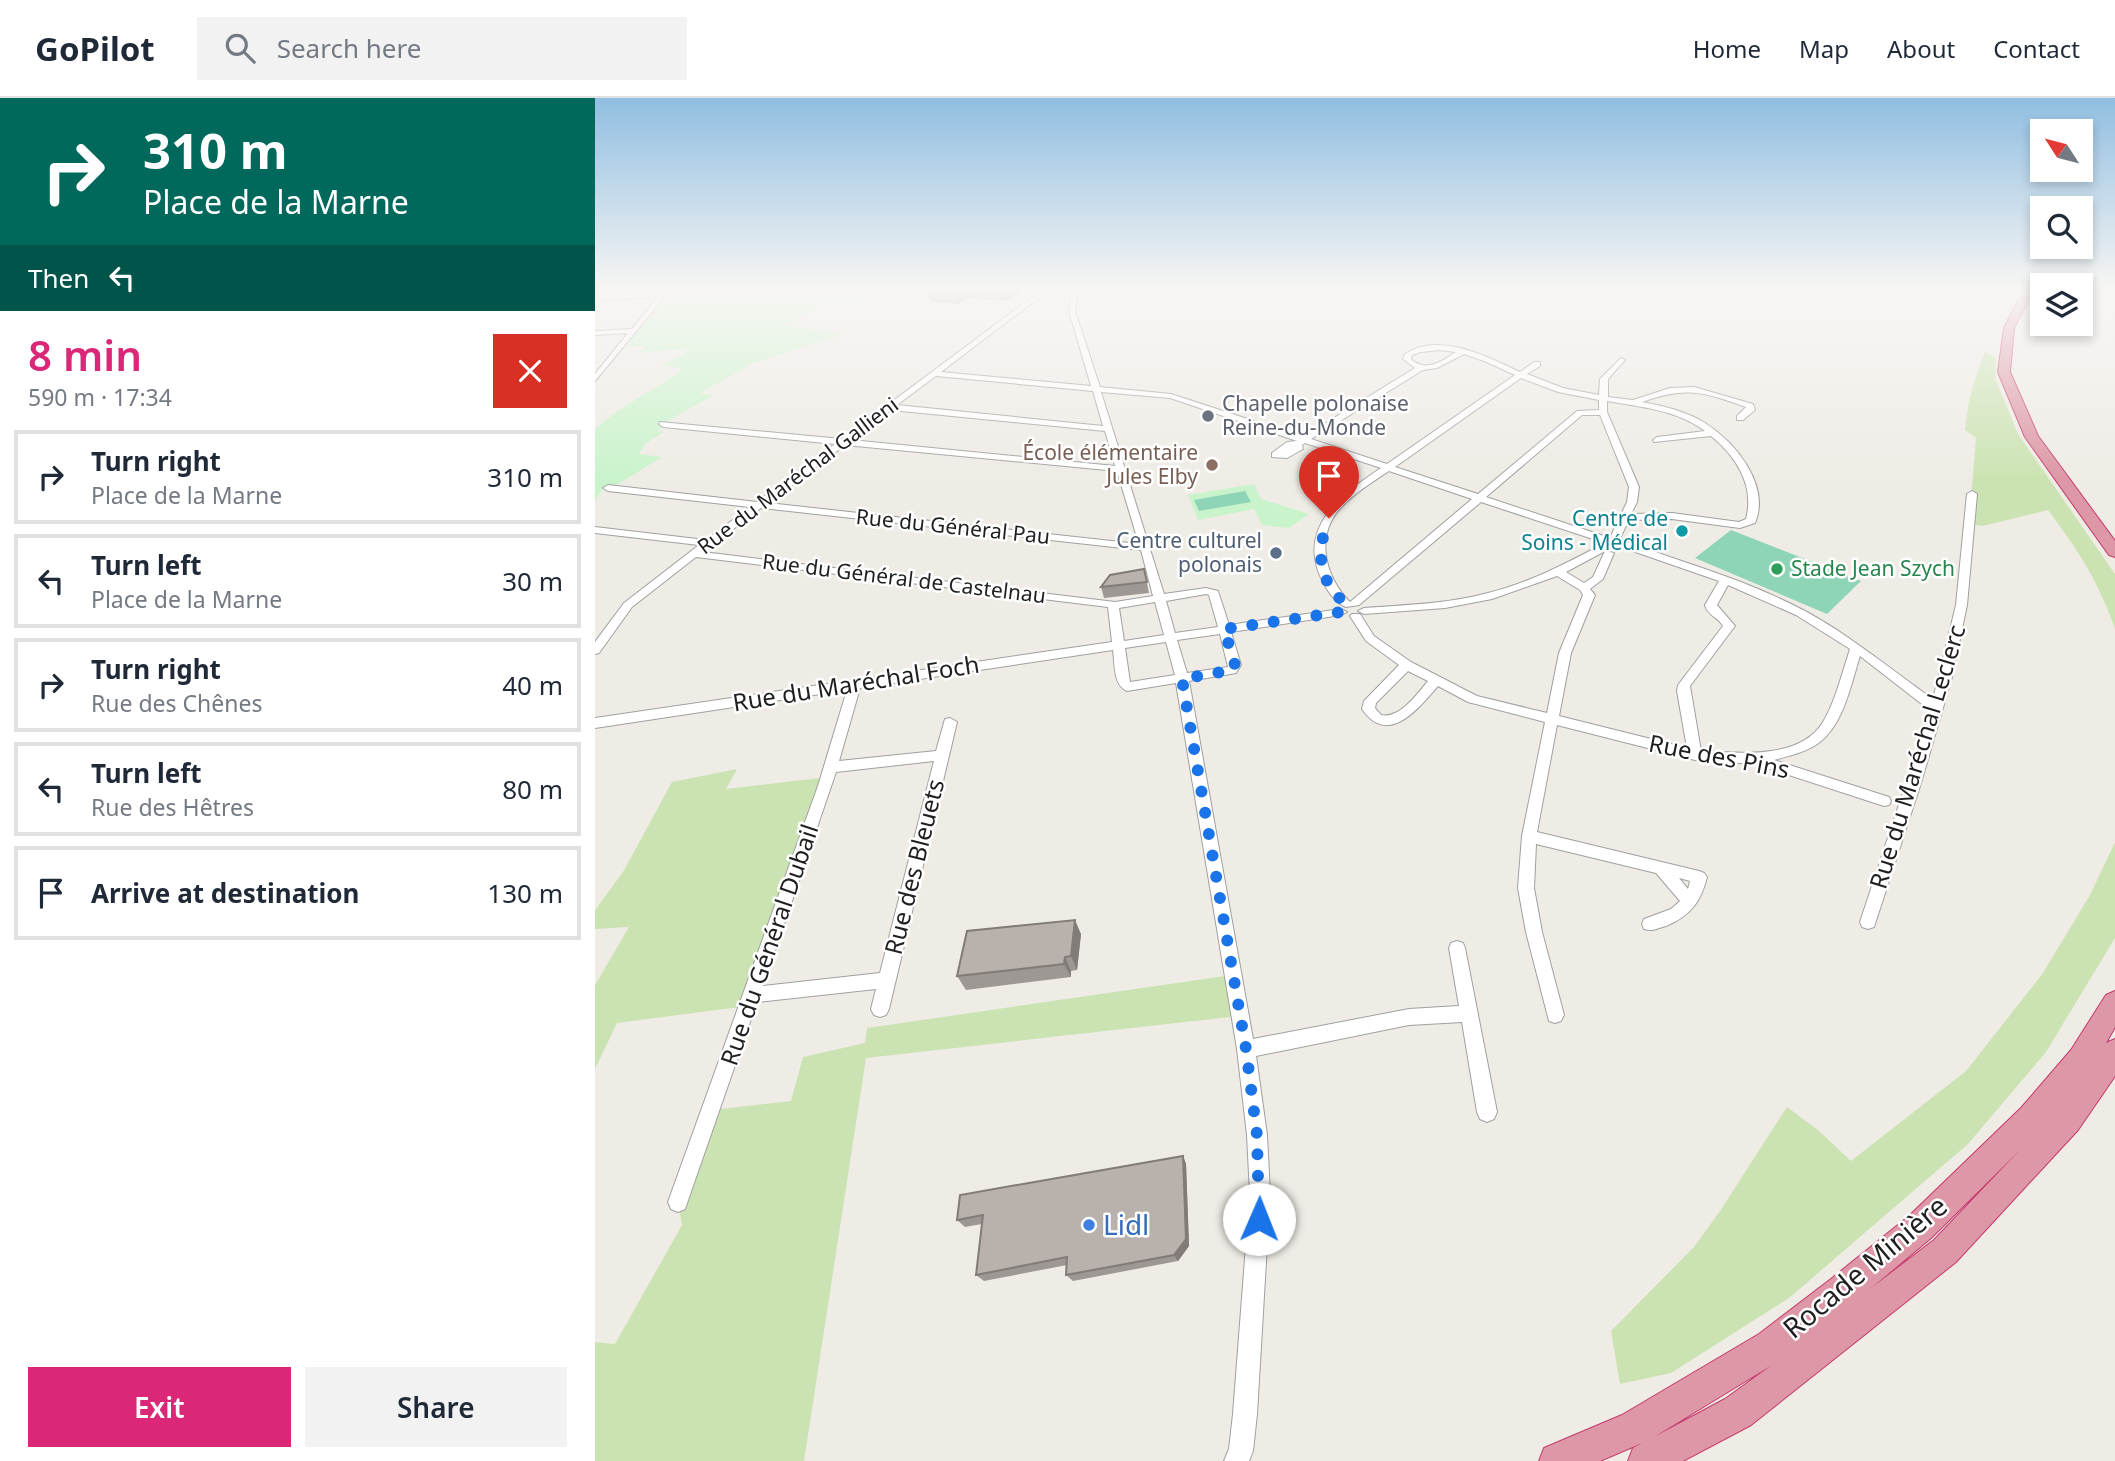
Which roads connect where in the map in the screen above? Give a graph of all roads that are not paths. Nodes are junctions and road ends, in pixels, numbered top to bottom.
1 (616, 353) edge
2 (964, 353) edge
3 (1086, 353) edge
4 (1411, 353) edge
5 (1461, 353) edge
6 (1464, 353) edge
7 (2006, 353) edge
8 (2018, 353) edge
9 (1621, 360) dead end
10 (1537, 364) dead end
11 (1421, 368) junction
12 (936, 374) junction
13 (1521, 375) junction
14 (595, 379) edge
15 (1098, 390) junction
16 (1603, 397) junction
17 (1637, 401) junction
18 (890, 407) junction
19 (1603, 412) junction
20 (1740, 418) dead end
21 (663, 424) dead end
22 (1109, 429) junction
23 (1713, 433) junction
24 (1657, 440) dead end
25 (845, 441) junction
26 (1301, 442) junction
27 (1388, 468) junction
28 (1122, 469) junction
29 (608, 488) dead end
30 (1972, 494) dead end
31 (1479, 498) junction
32 (761, 505) junction
33 (1626, 517) junction
34 (595, 530) edge
35 (2115, 534) edge
36 (1621, 541) junction
37 (708, 543) junction
38 (1145, 546) junction
39 (1606, 546) junction
40 (2115, 552) edge
41 (694, 554) junction
42 (1558, 572) junction
43 (1725, 580) junction
44 (1584, 588) junction
45 (1160, 597) junction
46 (1115, 605) junction
47 (1352, 609) junction
48 (1224, 629) junction
49 (1171, 637) junction
50 (1117, 645) junction
51 (1857, 647) junction
52 (595, 650) edge
53 (1407, 665) junction
54 (1182, 679) junction
55 (1436, 680) junction
56 (854, 686) junction
57 (1938, 706) junction
58 (1552, 718) junction
59 (950, 722) dead end
60 (595, 723) edge
61 (942, 755) junction
62 (1695, 755) junction
63 (1756, 759) junction
64 (832, 767) junction
65 (1884, 801) dead end
66 (1529, 836) junction
67 (1661, 867) junction
68 (1690, 902) junction
69 (1868, 922) dead end
70 (1650, 924) dead end
71 (1457, 948) dead end
72 (887, 980) junction
73 (752, 995) junction
74 (2115, 1003) edge
75 (880, 1009) dead end
76 (1469, 1013) junction
77 (1555, 1015) dead end
78 (1246, 1049) junction
79 (2115, 1052) edge
80 (1487, 1112) dead end
81 (678, 1202) dead end
82 (1241, 1458) edge
83 (1557, 1461) edge
84 (1646, 1461) edge

1 - 14 street
2 - 12 street, Rue du Maréchal Gallieni
3 - 15 street
4 - 11 street
5 - 11 street
6 - 13 street
7 - 40 highway
8 - 35 highway
9 - 16 street
10 - 13 street, Rue des Pins
11 - 26 street
12 - 15 street
12 - 18 street, Rue du Maréchal Gallieni
13 - 16 street
13 - 27 street, Rue des Pins
15 - 22 street
15 - 26 street
16 - 17 street
16 - 19 street
17 - 20 street
17 - 23 street
18 - 22 street
18 - 25 street, Rue du Maréchal Gallieni
19 - 31 street
19 - 33 street
21 - 25 street
22 - 28 street
23 - 24 street
23 - 33 street
25 - 28 street
25 - 32 street, Rue du Maréchal Gallieni
26 - 27 street
27 - 31 street
27 - 47 street, Rue des Pins
28 - 38 street
29 - 32 street, Rue du Général Pau
30 - 57 street, Rue du Maréchal Leclerc
31 - 39 street
31 - 47 street
32 - 37 street, Rue du Maréchal Gallieni
32 - 38 street, Rue du Général Pau
33 - 36 street
34 - 37 street
36 - 39 street, Rue du Maréchal Foch
36 - 43 street
37 - 41 street, Rue du Maréchal Gallieni
38 - 45 street
39 - 42 street, Rue du Maréchal Foch
39 - 44 street
41 - 46 street, Rue du Général de Castelnau
41 - 52 street, Rue du Maréchal Gallieni
42 - 44 street
42 - 47 street, Rue du Maréchal Foch
43 - 51 street
43 - 62 street
44 - 58 street
45 - 46 street, Rue du Général de Castelnau
45 - 48 street, Rue du Général de Castelnau
45 - 49 street
46 - 50 street
47 - 48 street, Rue du Maréchal Foch
47 - 53 street, Rue des Pins
48 - 49 street, Rue du Maréchal Foch
48 - 54 street
49 - 50 street, Rue du Maréchal Foch
49 - 54 street
50 - 54 street
50 - 56 street, Rue du Maréchal Foch
51 - 57 street
51 - 63 street
53 - 55 street, Rue des Pins
53 - 55 street
54 - 78 street
55 - 58 street, Rue des Pins
56 - 60 street, Rue du Maréchal Foch
56 - 64 street, Rue du Général Dubail
57 - 69 street, Rue du Maréchal Leclerc
58 - 62 street, Rue des Pins
58 - 66 street
59 - 61 street, Rue des Bleuets
61 - 64 street, Rue des Bleuets
61 - 72 street, Rue des Bleuets
62 - 63 street, Rue des Pins
63 - 65 street, Rue des Pins
64 - 73 street, Rue du Général Dubail
66 - 67 street
66 - 77 street
67 - 68 street
67 - 68 street
68 - 70 street
71 - 76 street
72 - 73 street, Rue des Bleuets
72 - 75 street, Rue des Bleuets
73 - 81 street, Rue du Général Dubail
74 - 83 highway, Rocade Minière
76 - 78 street
76 - 80 street
78 - 82 street
79 - 84 highway, Rocade Minière

